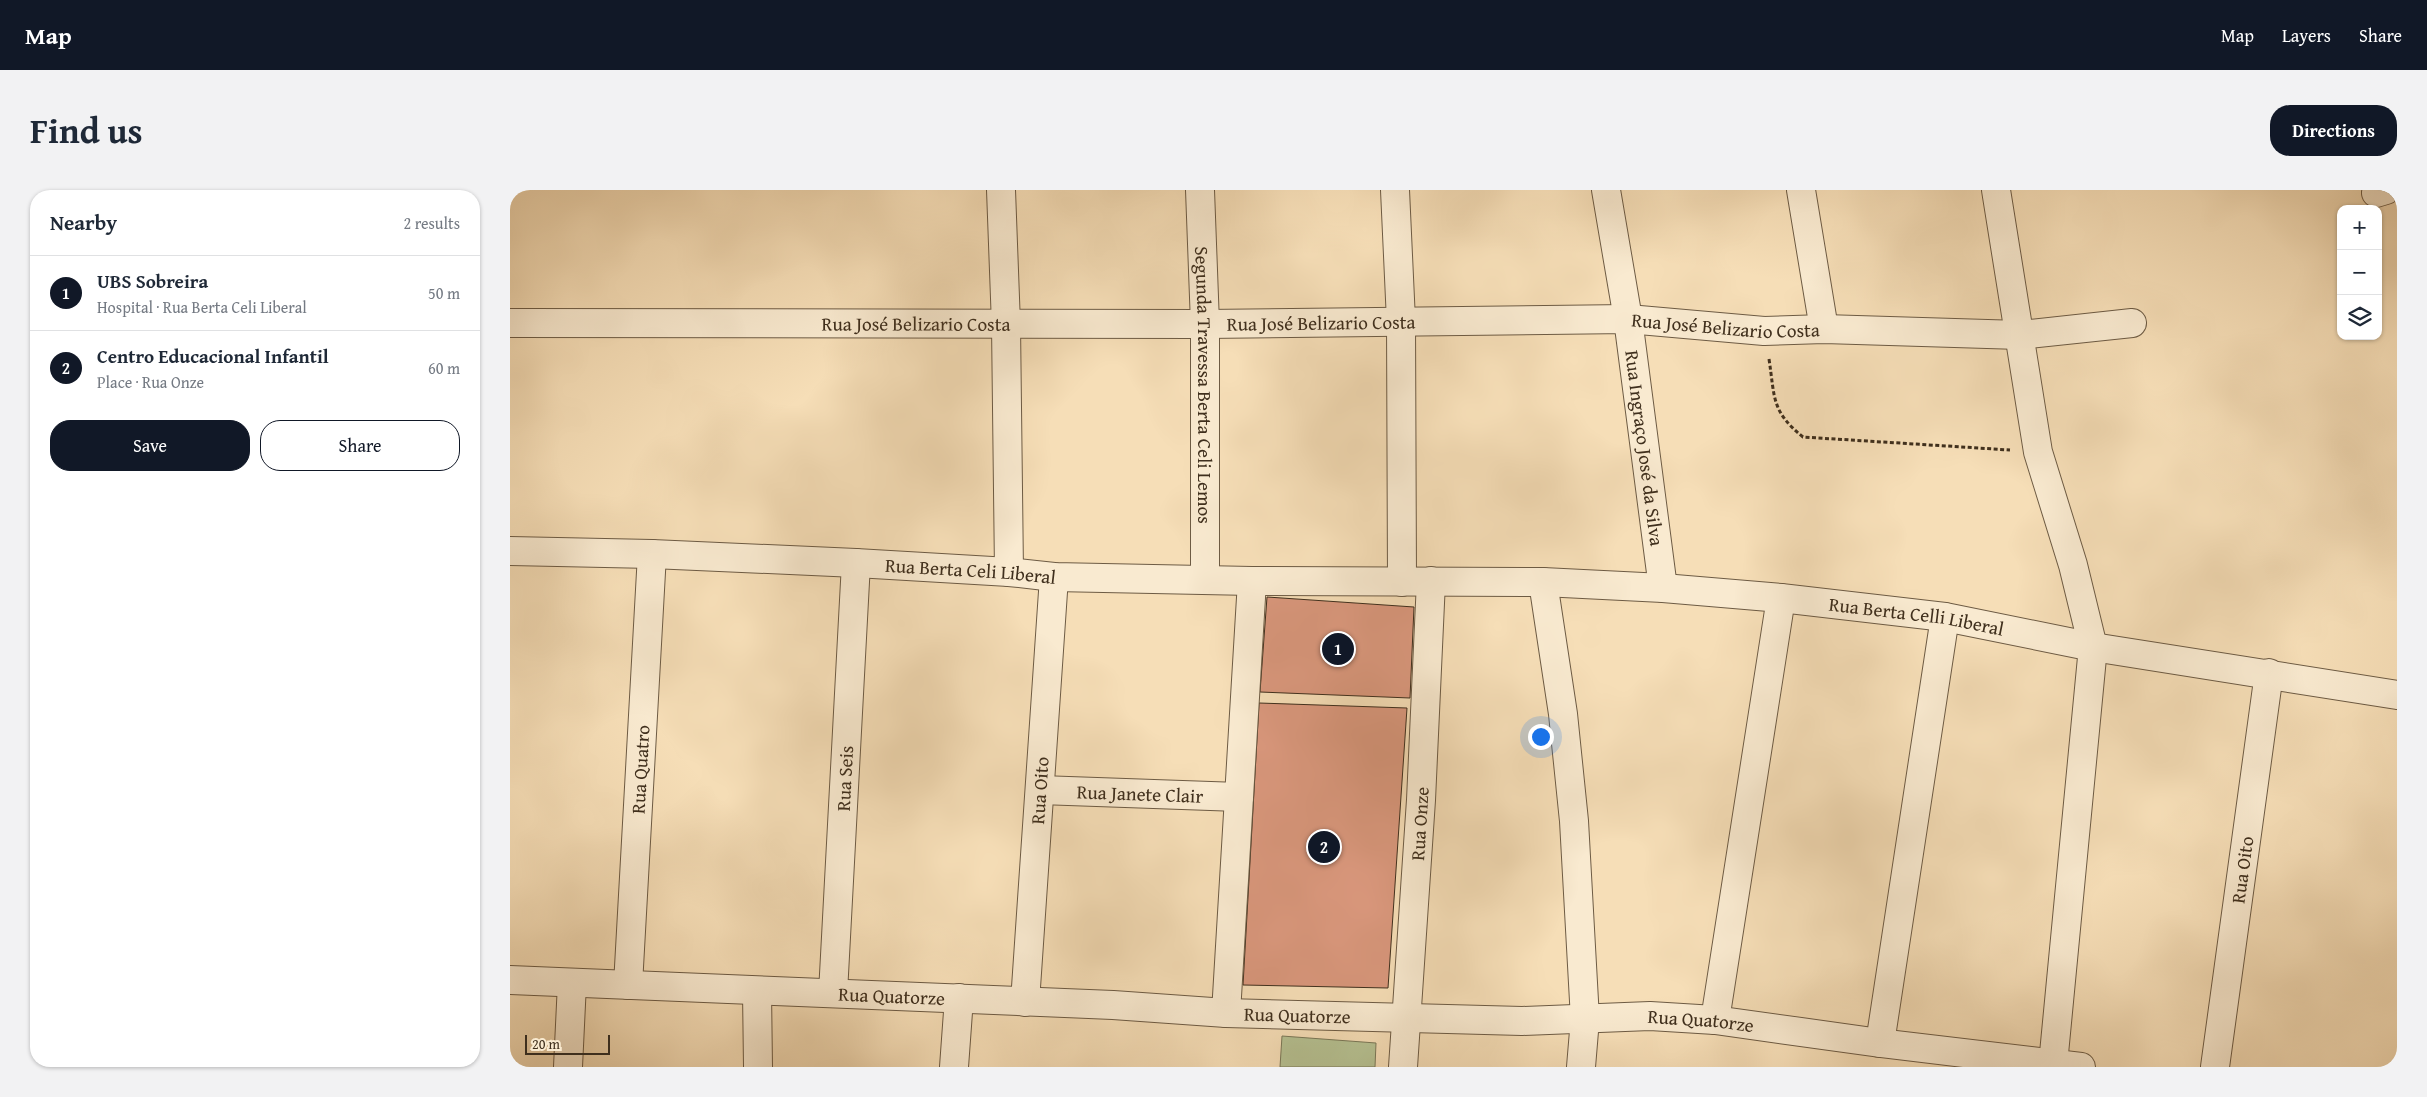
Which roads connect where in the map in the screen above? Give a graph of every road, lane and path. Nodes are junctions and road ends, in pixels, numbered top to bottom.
1 (1001, 190) edge
2 (1200, 190) edge
3 (1395, 190) edge
4 (1606, 190) edge
5 (1801, 190) edge
6 (1996, 190) edge
7 (1628, 318) junction
8 (1401, 321) junction
9 (510, 323) edge
10 (2132, 323) dead end
11 (1205, 324) junction
12 (1006, 325) junction
13 (1824, 329) junction
14 (1764, 331) junction
15 (2020, 334) junction
16 (2038, 452) junction
17 (510, 551) edge
18 (652, 554) junction
19 (856, 563) junction
20 (1009, 572) junction
21 (1054, 577) junction
22 (1205, 580) junction
23 (1252, 581) junction
24 (1431, 581) junction
25 (1402, 582) junction
26 (1543, 582) junction
27 (1663, 588) junction
28 (1781, 598) junction
29 (1945, 618) junction
30 (2093, 646) junction
31 (2269, 674) junction
32 (2397, 695) edge
33 (1040, 790) junction
34 (1239, 797) junction
35 (510, 980) edge
36 (572, 983) junction
37 (628, 984) junction
38 (757, 991) junction
39 (833, 993) junction
40 (959, 998) junction
41 (1025, 1002) junction
42 (1226, 1013) junction
43 (1407, 1017) junction
44 (1585, 1019) junction
45 (1716, 1020) junction
46 (1880, 1043) junction
47 (2053, 1064) junction
48 (568, 1067) edge
49 (758, 1067) edge
50 (954, 1067) edge
51 (1404, 1067) edge
52 (1581, 1067) edge
53 (2081, 1067) edge
54 (2215, 1067) edge

1 - 12 street
2 - 11 street, Segunda Travessa Berta Celi Lemos
3 - 8 street
4 - 7 street, Rua Ingraço José da Silva
5 - 13 street
6 - 15 street
7 - 8 street, Rua José Belizario Costa
7 - 14 street, Rua José Belizario Costa
7 - 27 street, Rua Ingraço José da Silva
8 - 11 street, Rua José Belizario Costa
8 - 25 street
9 - 12 street, Rua José Belizario Costa
10 - 15 street, Rua José Belizario Costa
11 - 12 street, Rua José Belizario Costa
11 - 22 street, Segunda Travessa Berta Celi Lemos
12 - 20 street
13 - 14 street, Rua José Belizario Costa
13 - 15 street, Rua José Belizario Costa
14 - 16 path
15 - 16 street
16 - 30 street
17 - 18 street, Rua Berta Celi Liberal
18 - 19 street, Rua Berta Celi Liberal
18 - 37 street, Rua Quatro
19 - 20 street, Rua Berta Celi Liberal
19 - 39 street, Rua Seis
20 - 21 street, Rua Berta Celi Liberal
21 - 22 street, Rua Berta Celi Liberal
21 - 33 street, Rua Oito
22 - 23 street, Rua Berta Celi Liberal
23 - 25 street, Rua Berta Celi Liberal
23 - 34 street
24 - 25 street, Rua Berta Celi Liberal
24 - 26 street, Rua Berta Celli Liberal
24 - 43 street, Rua Onze
26 - 27 street, Rua Berta Celli Liberal
26 - 44 street
27 - 28 street, Rua Berta Celli Liberal
28 - 29 street, Rua Berta Celli Liberal
28 - 45 street
29 - 30 street, Rua Berta Celli Liberal
29 - 46 street
30 - 31 street, Rua Berta Celli Liberal
30 - 47 street
31 - 32 street, Rua Berta Celli Liberal
31 - 54 street, Rua Oito
33 - 34 street, Rua Janete Clair
33 - 41 street, Rua Oito
34 - 42 street
35 - 36 street, Rua Quatorze
36 - 37 street, Rua Quatorze
36 - 48 street
37 - 38 street, Rua Quatorze
38 - 39 street, Rua Quatorze
38 - 49 street
39 - 40 street, Rua Quatorze
40 - 41 street, Rua Quatorze
40 - 50 street
41 - 42 street, Rua Quatorze
42 - 43 street, Rua Quatorze
43 - 44 street, Rua Quatorze
43 - 51 street, Rua Onze
44 - 45 street, Rua Quatorze
44 - 52 street
45 - 46 street, Rua Quatorze
46 - 47 street, Rua Quatorze
47 - 53 street, Rua Quatorze

